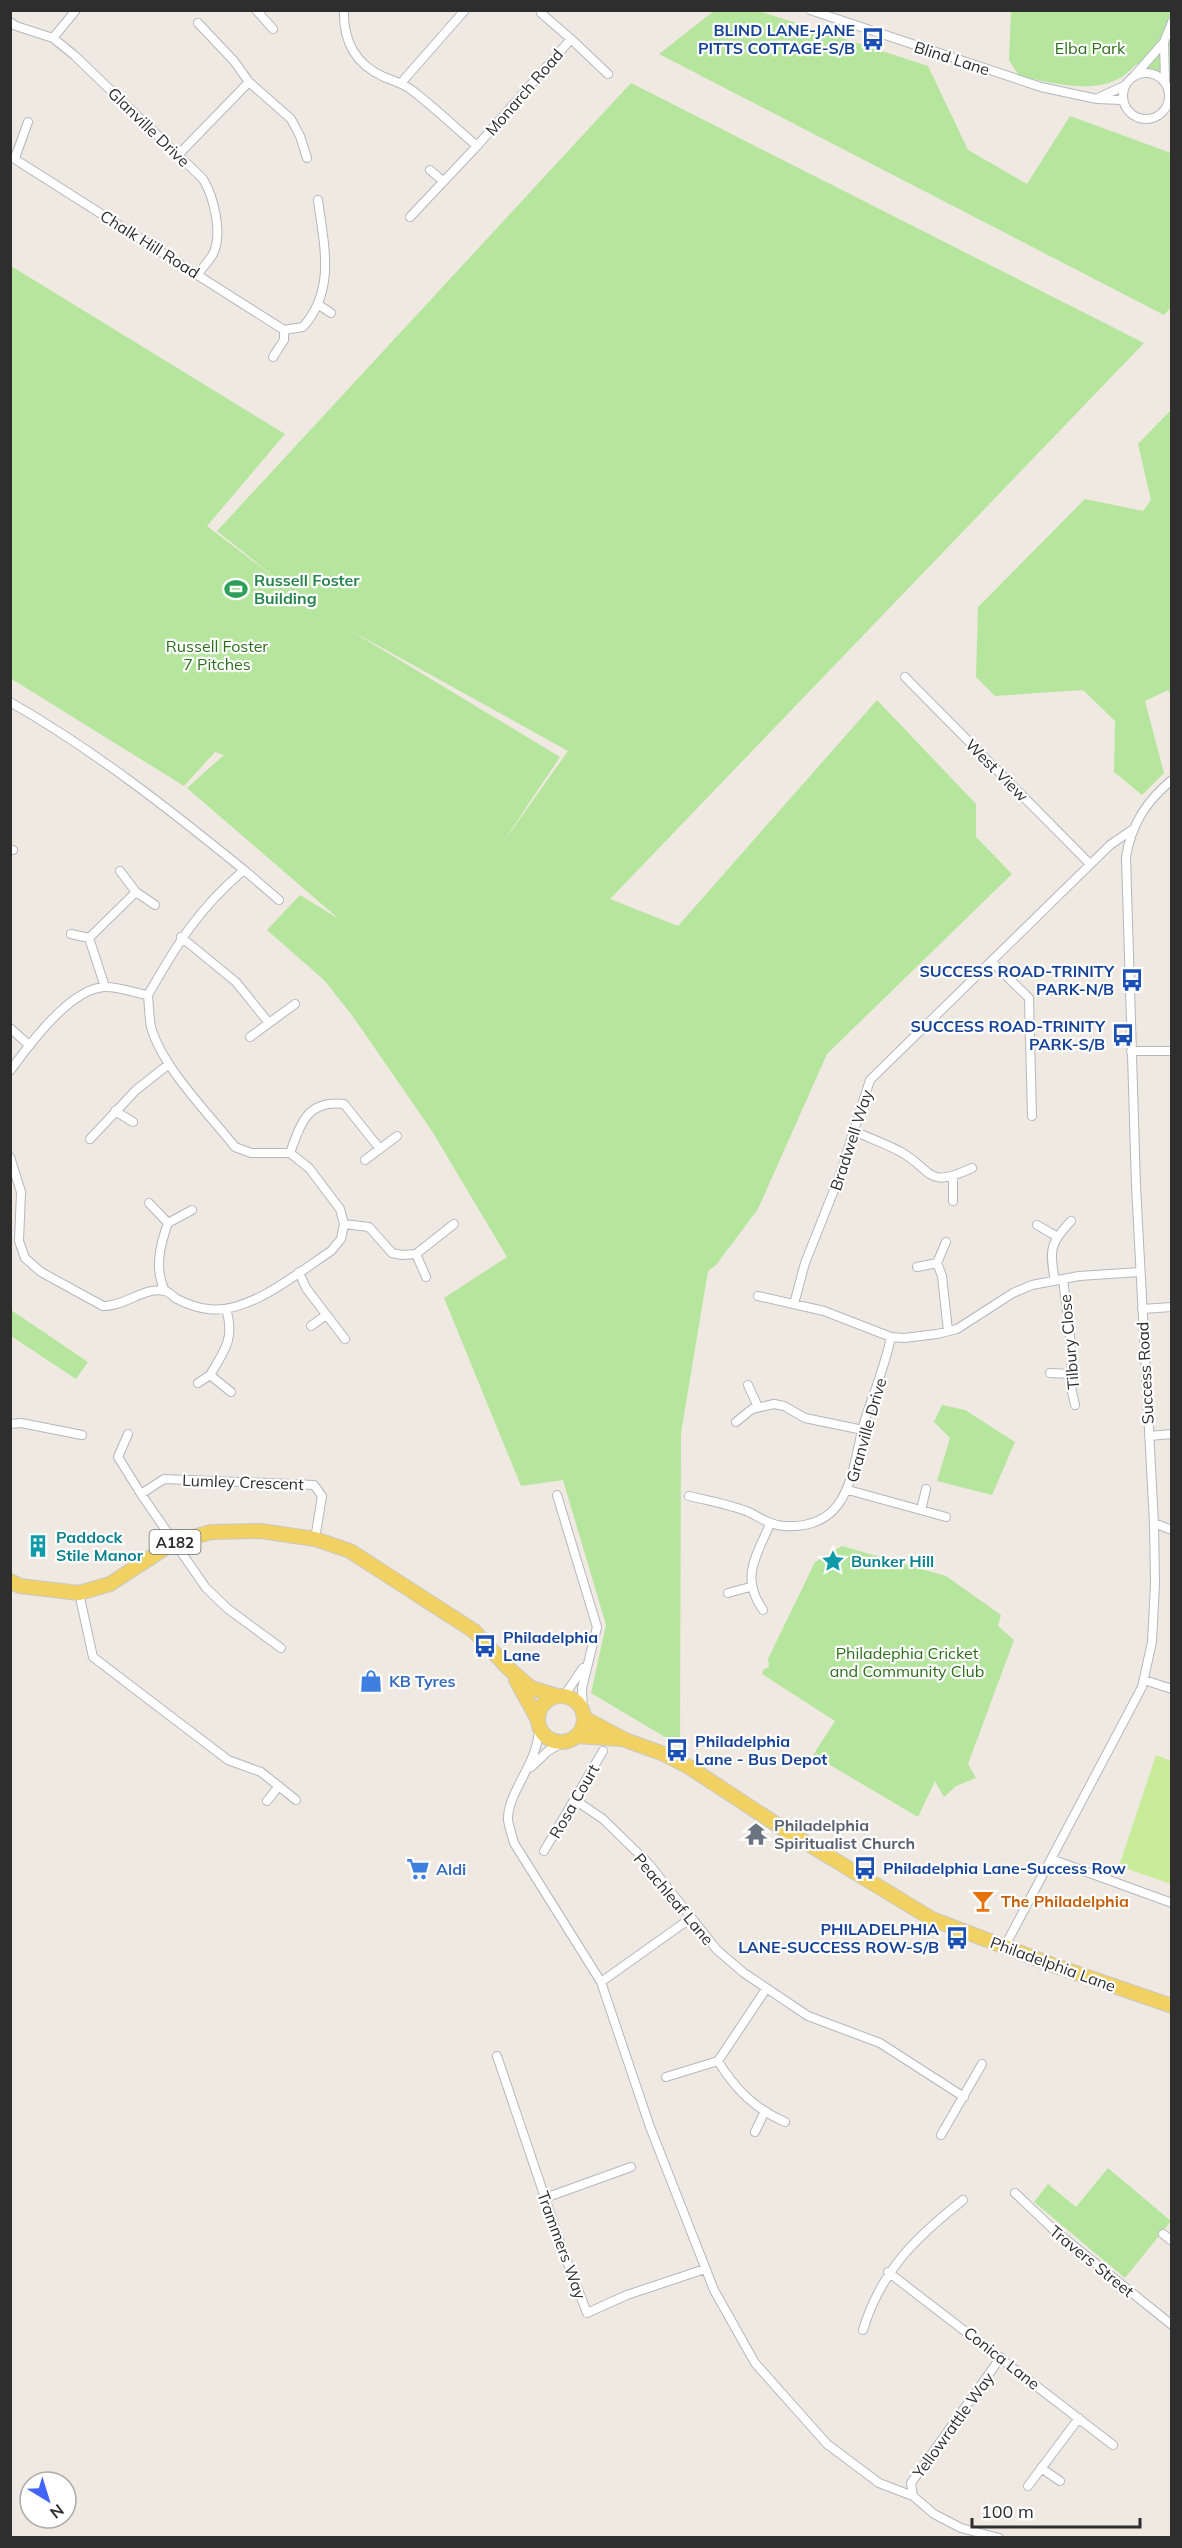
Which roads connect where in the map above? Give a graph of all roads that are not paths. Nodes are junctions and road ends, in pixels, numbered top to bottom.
1 (76, 10) edge
2 (256, 10) edge
3 (344, 10) edge
4 (810, 10) edge
5 (463, 11) edge
6 (541, 13) dead end
7 (10, 22) edge
8 (1172, 22) edge
9 (198, 23) dead end
10 (273, 29) dead end
11 (53, 38) junction
12 (571, 39) junction
13 (1164, 42) junction
14 (608, 74) dead end
15 (1135, 75) junction
16 (249, 82) junction
17 (1165, 82) junction
18 (401, 83) junction
19 (1124, 86) junction
20 (1097, 99) junction
21 (1122, 100) junction
22 (1170, 100) edge
23 (1162, 112) junction
24 (1172, 118) edge
25 (28, 122) dead end
26 (477, 146) junction
27 (178, 155) junction
28 (13, 157) edge
29 (306, 158) dead end
30 (430, 170) dead end
31 (443, 181) junction
32 (318, 200) dead end
33 (410, 217) dead end
34 (198, 274) junction
35 (319, 305) junction
36 (331, 313) dead end
37 (284, 330) junction
38 (273, 357) dead end
39 (905, 676) dead end
40 (10, 702) edge
41 (1172, 780) edge
42 (1133, 830) junction
43 (1090, 864) junction
44 (244, 870) junction
45 (120, 871) dead end
46 (136, 892) junction
47 (279, 900) dead end
48 (155, 905) dead end
49 (71, 934) dead end
50 (89, 938) junction
51 (181, 938) junction
52 (992, 962) junction
53 (105, 987) junction
54 (148, 995) junction
55 (295, 1004) dead end
56 (269, 1023) junction
57 (10, 1028) edge
58 (250, 1037) dead end
59 (29, 1045) junction
60 (1131, 1051) junction
61 (1172, 1051) edge
62 (169, 1064) junction
63 (10, 1071) edge
64 (115, 1111) junction
65 (1032, 1116) dead end
66 (133, 1122) dead end
67 (854, 1131) junction
68 (397, 1136) dead end
69 (90, 1139) dead end
70 (380, 1149) junction
71 (290, 1153) junction
72 (10, 1157) edge
73 (365, 1160) dead end
74 (972, 1168) dead end
75 (953, 1177) junction
76 (953, 1201) dead end
77 (149, 1203) dead end
78 (192, 1210) dead end
79 (1071, 1221) dead end
80 (168, 1223) junction
81 (344, 1224) junction
82 (454, 1224) dead end
83 (1036, 1225) dead end
84 (1056, 1236) junction
85 (15, 1241) edge
86 (946, 1242) dead end
87 (416, 1254) junction
88 (937, 1263) junction
89 (917, 1267) dead end
90 (299, 1272) junction
91 (1140, 1272) junction
92 (426, 1277) dead end
93 (1059, 1280) junction
94 (165, 1291) junction
95 (758, 1296) dead end
96 (794, 1304) junction
97 (1172, 1307) edge
98 (226, 1309) junction
99 (1142, 1309) junction
100 (326, 1315) junction
101 (310, 1326) dead end
102 (948, 1331) junction
103 (891, 1337) junction
104 (345, 1339) dead end
105 (1050, 1372) dead end
106 (1070, 1374) junction
107 (210, 1375) junction
108 (198, 1383) dead end
109 (748, 1385) dead end
110 (231, 1392) dead end
111 (1076, 1405) dead end
112 (758, 1407) junction
113 (736, 1422) dead end
114 (10, 1424) edge
115 (863, 1430) junction
116 (128, 1434) dead end
117 (1172, 1434) edge
118 (82, 1435) dead end
119 (1149, 1436) junction
120 (926, 1489) dead end
121 (848, 1490) junction
122 (141, 1494) junction
123 (556, 1495) dead end
124 (689, 1496) dead end
125 (921, 1510) junction
126 (946, 1517) dead end
127 (1154, 1523) junction
128 (770, 1524) junction
129 (1172, 1530) edge
130 (315, 1539) junction
131 (173, 1543) junction
132 (10, 1581) edge
133 (750, 1587) junction
134 (79, 1593) junction
135 (728, 1593) dead end
136 (763, 1610) dead end
137 (281, 1648) dead end
138 (588, 1660) junction
139 (508, 1668) junction
140 (1144, 1680) junction
141 (1172, 1689) edge
142 (560, 1696) junction
143 (584, 1715) junction
144 (539, 1724) junction
145 (570, 1739) junction
146 (625, 1740) junction
147 (603, 1751) dead end
148 (528, 1769) junction
149 (279, 1786) junction
150 (296, 1800) dead end
151 (575, 1800) junction
152 (267, 1801) dead end
153 (544, 1851) dead end
154 (1051, 1859) junction
155 (1172, 1903) edge
156 (691, 1918) junction
157 (1005, 1946) junction
158 (601, 1982) junction
159 (766, 1989) junction
160 (1172, 2006) edge
161 (497, 2056) dead end
162 (718, 2061) junction
163 (982, 2064) dead end
164 (666, 2077) dead end
165 (964, 2097) junction
166 (764, 2113) junction
167 (785, 2122) dead end
168 (755, 2132) dead end
169 (941, 2135) dead end
170 (631, 2167) dead end
171 (1015, 2193) dead end
172 (545, 2198) junction
173 (963, 2200) dead end
174 (1164, 2234) dead end
175 (1172, 2241) edge
176 (705, 2269) junction
177 (888, 2272) junction
178 (1172, 2325) edge
179 (862, 2330) dead end
180 (1001, 2357) junction
181 (1078, 2418) junction
182 (1113, 2445) dead end
183 (1041, 2468) junction
184 (1060, 2481) dead end
185 (1028, 2486) dead end
186 (913, 2496) junction
187 (999, 2538) edge

1 - 11 street
2 - 10 street
3 - 18 street, Monarch Road
4 - 20 street, Blind Lane
5 - 18 street
6 - 12 street, Monarch Road
7 - 11 street, Glanville Drive
8 - 13 street
9 - 16 street
11 - 27 street, Glanville Drive
12 - 14 street, Monarch Road
12 - 26 street, Monarch Road
13 - 15 street
13 - 17 street
15 - 17 street
15 - 19 street
16 - 27 street
16 - 29 street
17 - 22 street
18 - 26 street, Monarch Road
19 - 20 street
19 - 21 street
20 - 21 street, Blind Lane
21 - 23 street
22 - 23 street
23 - 24 street
25 - 28 street, Chalk Hill Road
26 - 31 street, Monarch Road
27 - 34 street, Glanville Drive
28 - 34 street, Chalk Hill Road
30 - 31 street
31 - 33 street, Monarch Road
32 - 35 street
34 - 37 street, Chalk Hill Road
35 - 36 street
35 - 37 street
37 - 38 street
39 - 43 street, West View
40 - 44 street
41 - 42 street, Success Road
42 - 43 street, Bradwell Way
42 - 60 street, Success Road
43 - 52 street, Bradwell Way
44 - 47 street
44 - 51 street
45 - 46 street
46 - 48 street
46 - 50 street
49 - 50 street
50 - 53 street
51 - 54 street
51 - 56 street
52 - 65 street
52 - 67 street, Bradwell Way
53 - 54 street
53 - 59 street
54 - 62 street
55 - 56 street
56 - 58 street
57 - 59 street
59 - 63 street
60 - 61 street
60 - 91 street, Success Road
62 - 64 street
62 - 71 street
64 - 66 street
64 - 69 street
67 - 75 street
67 - 96 street, Bradwell Way
68 - 70 street
70 - 71 street
70 - 73 street
71 - 81 street
72 - 85 street
74 - 75 street
75 - 76 street
77 - 80 street
78 - 80 street
79 - 84 street
80 - 94 street
81 - 87 street
81 - 90 street
82 - 87 street
83 - 84 street
84 - 93 street, Tilbury Close
85 - 94 street
86 - 88 street
87 - 92 street
88 - 89 street
88 - 102 street
90 - 98 street
90 - 100 street
91 - 93 street
91 - 99 street, Success Road
93 - 102 street
93 - 106 street, Tilbury Close
94 - 98 street
95 - 96 street
96 - 103 street
97 - 99 street
98 - 107 street
99 - 119 street, Success Road
100 - 101 street
100 - 104 street
102 - 103 street
103 - 115 street, Granville Drive
105 - 106 street
106 - 111 street, Tilbury Close
107 - 108 street
107 - 110 street
109 - 112 street
112 - 113 street
112 - 115 street
114 - 118 street
115 - 121 street, Granville Drive
116 - 122 street
117 - 119 street
119 - 127 street, Success Road
120 - 125 street
121 - 125 street
121 - 128 street, Granville Drive
122 - 130 street, Lumley Crescent
122 - 131 street
123 - 138 street
124 - 128 street, Granville Drive
125 - 126 street
127 - 129 street
127 - 140 street, Success Road
128 - 133 street
130 - 131 main road, Philadelphia Lane / A182
130 - 139 main road, Philadelphia Lane / A182
131 - 134 main road, Philadelphia Lane / A182
131 - 137 street
132 - 134 main road, Philadelphia Lane / A182
133 - 135 street
133 - 136 street
134 - 149 street
138 - 142 street
138 - 143 street
139 - 142 main road, Philadelphia Lane / A182
139 - 144 main road, Philadelphia Lane / A182
140 - 141 street
140 - 154 street, Success Road
142 - 143 main road, Philadelphia Lane / A182
142 - 144 main road
143 - 145 main road
143 - 146 main road, Philadelphia Lane / A182
144 - 145 main road, Philadelphia Lane / A182
144 - 148 street
145 - 146 main road, Philadelphia Lane / A182
145 - 148 street
146 - 157 main road, Philadelphia Lane / A182
147 - 151 street, Rosa Court
148 - 158 street
149 - 150 street
149 - 152 street
151 - 153 street, Rosa Court
151 - 156 street, Peachleaf Lane
154 - 155 street
154 - 157 street, Success Road
156 - 158 street
156 - 159 street, Peachleaf Lane
157 - 160 main road, Philadelphia Lane / A182
158 - 176 street
159 - 162 street
159 - 165 street, Peachleaf Lane
161 - 172 street, Trammers Way
162 - 164 street
162 - 166 street
163 - 165 street
165 - 169 street
166 - 167 street
166 - 168 street
170 - 172 street
171 - 178 street, Travers Street
172 - 176 street, Trammers Way
173 - 177 street
174 - 175 street
176 - 186 street
177 - 179 street
177 - 180 street, Conica Lane
180 - 181 street, Conica Lane
180 - 186 street, Yellowrattle Way
181 - 182 street, Conica Lane
181 - 183 street
183 - 184 street
183 - 185 street
186 - 187 street

